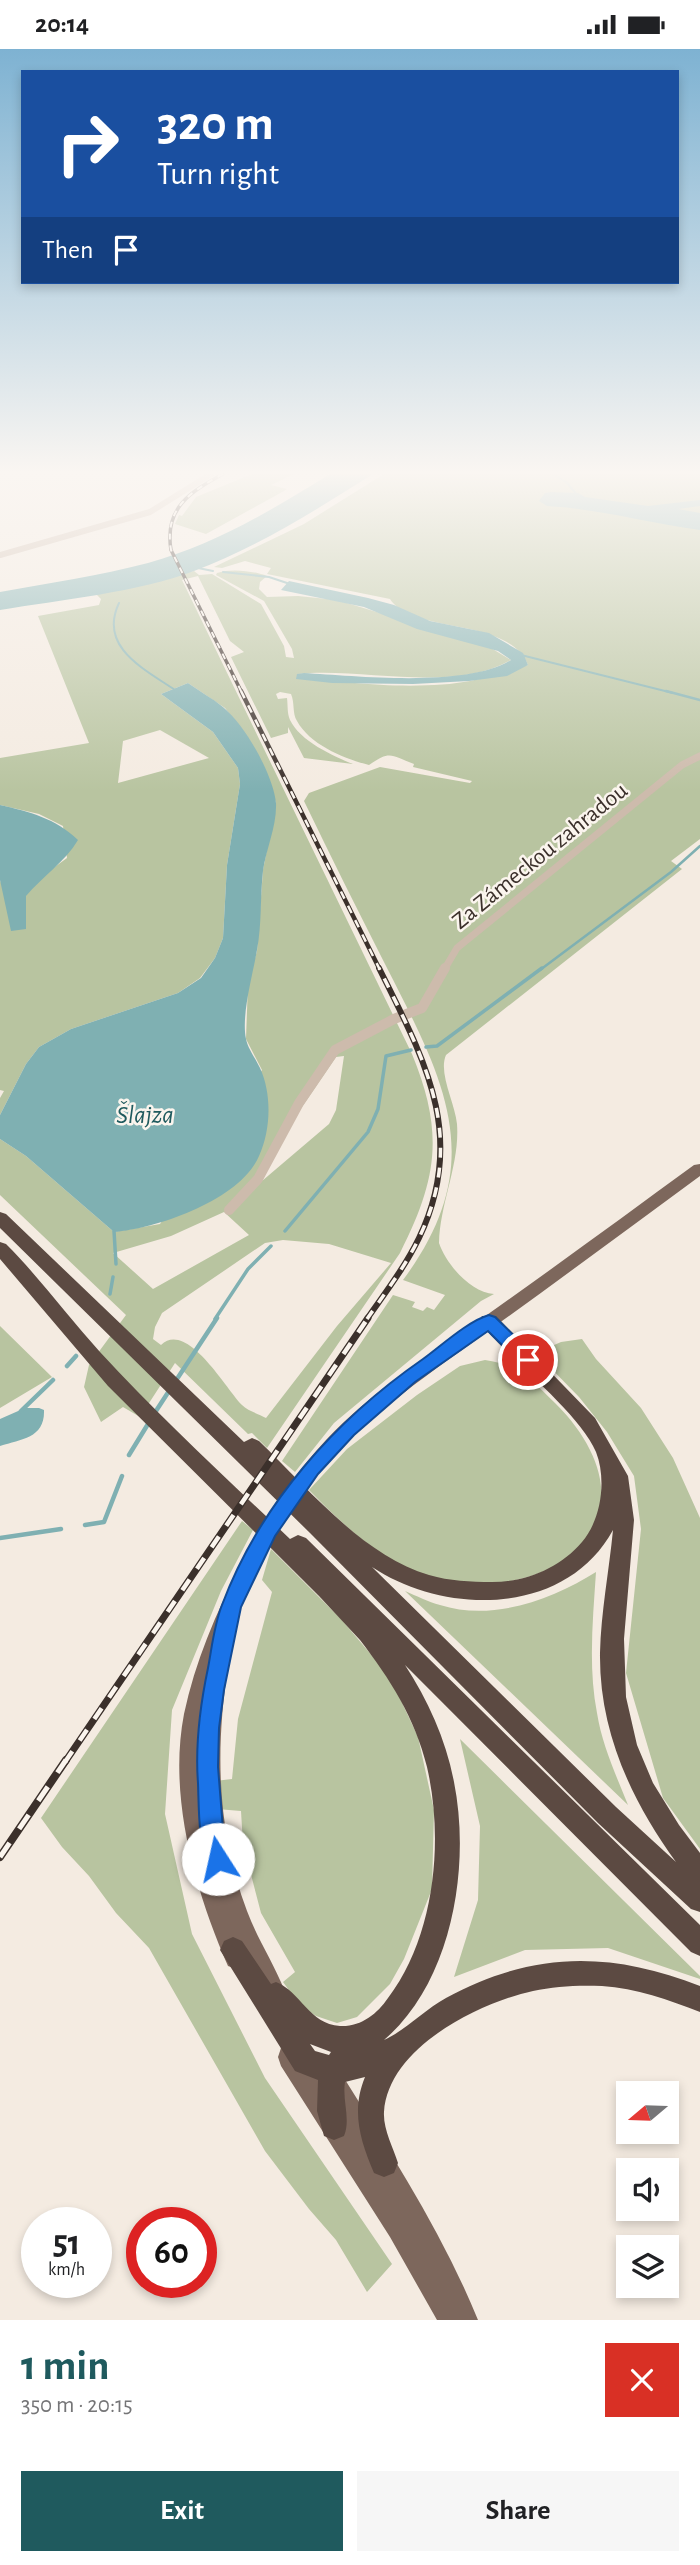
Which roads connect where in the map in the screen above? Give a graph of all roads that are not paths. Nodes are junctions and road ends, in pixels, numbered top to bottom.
1 (700, 756) edge
2 (700, 1169) edge
3 (0, 1207) edge
4 (229, 1210) dead end
5 (0, 1217) edge
6 (0, 1248) edge
7 (489, 1321) junction
8 (118, 1325) junction
9 (607, 1455) junction
10 (322, 1523) junction
11 (296, 1551) junction
12 (231, 1607) junction
13 (700, 1872) edge
14 (700, 1900) edge
15 (700, 1943) edge
16 (233, 1950) junction
17 (276, 1995) junction
18 (700, 1999) edge
19 (379, 2027) junction
20 (410, 2040) junction
21 (329, 2072) junction
22 (334, 2126) junction
23 (384, 2163) junction
24 (452, 2320) edge
25 (464, 2320) edge

1 - 4 street, Za Zámeckou zahradou
2 - 7 main road
3 - 8 highway
5 - 8 highway
6 - 11 highway
7 - 9 highway
7 - 12 main road
8 - 10 highway
9 - 10 highway
9 - 13 highway
10 - 14 highway
11 - 15 highway
11 - 19 highway
12 - 16 main road
12 - 17 main road
16 - 21 highway
16 - 22 main road
17 - 19 highway
17 - 21 main road
18 - 20 highway
19 - 21 highway
20 - 21 highway
20 - 23 highway
21 - 22 highway
21 - 23 main road
22 - 24 main road
23 - 25 main road

